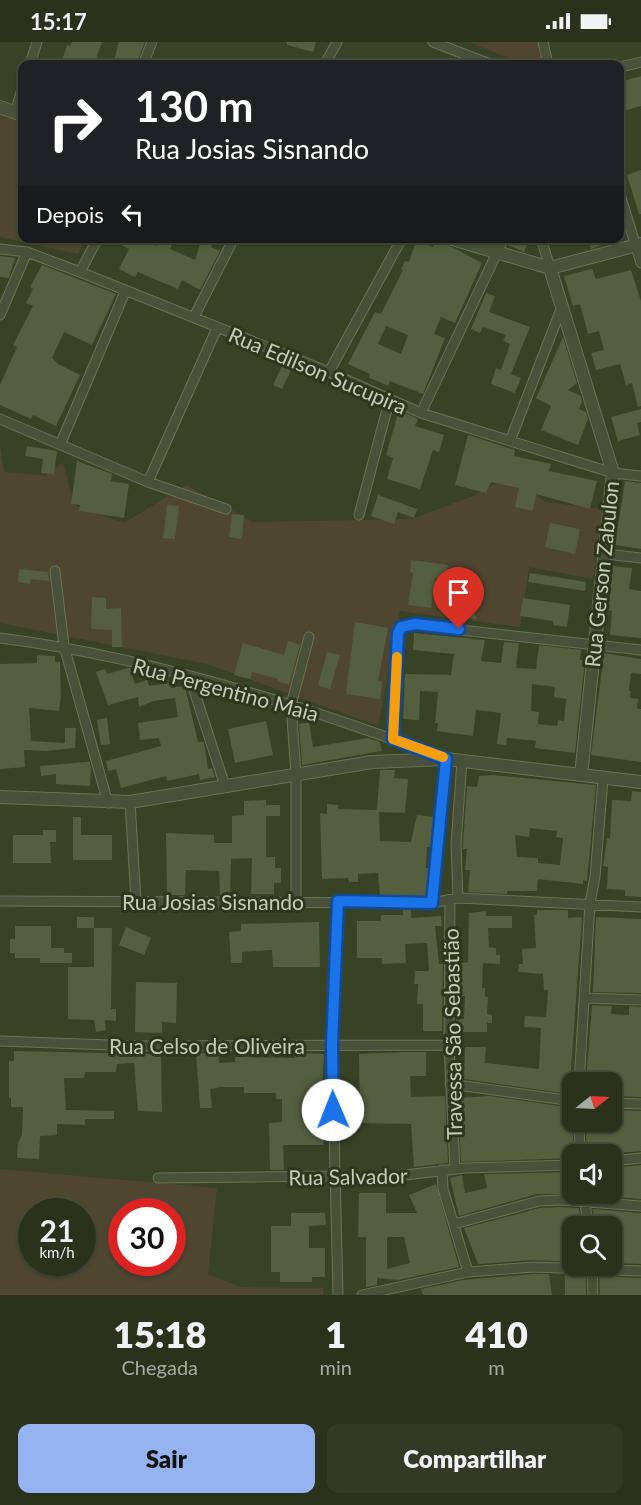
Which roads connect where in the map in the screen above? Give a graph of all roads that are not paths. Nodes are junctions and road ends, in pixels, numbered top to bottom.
1 (38, 42) edge
2 (152, 42) edge
3 (337, 42) edge
4 (434, 42) edge
5 (543, 42) edge
6 (31, 60) edge
7 (145, 60) edge
8 (327, 60) edge
9 (480, 60) edge
10 (547, 60) edge
11 (641, 62) edge
12 (624, 66) edge
13 (0, 107) edge
14 (18, 114) edge
15 (624, 205) edge
16 (95, 243) edge
17 (231, 243) edge
18 (399, 243) edge
19 (464, 243) edge
20 (502, 243) edge
21 (542, 243) edge
22 (638, 245) edge
23 (0, 249) edge
24 (27, 252) junction
25 (498, 254) junction
26 (641, 263) edge
27 (550, 268) junction
28 (80, 272) junction
29 (125, 292) junction
30 (561, 309) junction
31 (0, 315) edge
32 (194, 317) junction
33 (217, 328) junction
34 (329, 372) junction
35 (390, 398) junction
36 (421, 413) junction
37 (0, 419) edge
38 (510, 441) junction
39 (60, 445) junction
40 (613, 473) junction
41 (641, 476) edge
42 (148, 482) junction
43 (226, 509) dead end
44 (359, 515) dead end
45 (606, 554) junction
46 (641, 558) edge
47 (56, 571) dead end
48 (309, 637) dead end
49 (0, 638) edge
50 (594, 645) junction
51 (64, 646) junction
52 (641, 650) edge
53 (190, 678) junction
54 (291, 705) junction
55 (393, 739) junction
56 (446, 759) junction
57 (462, 761) junction
58 (296, 774) junction
59 (581, 775) junction
60 (603, 779) junction
61 (641, 782) edge
62 (225, 786) junction
63 (0, 797) edge
64 (130, 802) junction
65 (108, 803) junction
66 (454, 899) junction
67 (296, 900) junction
68 (0, 901) edge
69 (136, 901) junction
70 (338, 901) junction
71 (432, 903) junction
72 (590, 903) junction
73 (641, 907) edge
74 (586, 998) junction
75 (641, 1000) edge
76 (0, 1041) edge
77 (332, 1045) junction
78 (449, 1045) junction
79 (580, 1072) edge
80 (450, 1084) junction
81 (562, 1099) edge
82 (622, 1103) edge
83 (641, 1104) edge
84 (641, 1158) edge
85 (622, 1160) edge
86 (562, 1165) edge
87 (455, 1169) junction
88 (442, 1170) junction
89 (335, 1176) junction
90 (158, 1178) dead end
91 (562, 1200) edge
92 (622, 1204) edge
93 (641, 1206) edge
94 (454, 1224) junction
95 (562, 1267) edge
96 (622, 1269) edge
97 (641, 1271) edge
98 (468, 1272) junction
99 (592, 1276) edge
100 (413, 1291) edge
101 (338, 1295) edge
102 (362, 1295) edge
103 (593, 1295) edge

1 - 6 street
2 - 7 street
3 - 8 street
4 - 9 street
5 - 10 street
11 - 12 street
13 - 14 street
15 - 22 street
16 - 28 street
17 - 32 street
18 - 34 street
19 - 25 street
20 - 25 street
21 - 27 street, Rua Gerson Zabulon
22 - 26 street
22 - 27 street
23 - 24 street, Rua Edilson Sucupira
24 - 28 street, Rua Edilson Sucupira
24 - 31 street
25 - 27 street
25 - 36 street
27 - 30 street, Rua Gerson Zabulon
28 - 29 street, Rua Edilson Sucupira
29 - 32 street, Rua Edilson Sucupira
29 - 39 street
30 - 38 street
30 - 40 street, Rua Gerson Zabulon
32 - 33 street, Rua Edilson Sucupira
33 - 34 street, Rua Edilson Sucupira
33 - 42 street
34 - 35 street, Rua Edilson Sucupira
35 - 36 street, Rua Edilson Sucupira
35 - 44 street
36 - 38 street, Rua Edilson Sucupira
37 - 39 street
38 - 40 street, Rua Edilson Sucupira
39 - 42 street
40 - 41 street, Rua Edilson Sucupira
40 - 45 street, Rua Gerson Zabulon
42 - 43 street
45 - 46 street
45 - 50 street, Rua Gerson Zabulon
47 - 51 street
48 - 54 street
49 - 51 street, Rua Pergentino Maia
50 - 52 street
50 - 55 street
50 - 59 street, Rua Gerson Zabulon
51 - 53 street, Rua Pergentino Maia
51 - 65 street
53 - 54 street, Rua Pergentino Maia
53 - 62 street
54 - 55 street, Rua Pergentino Maia
54 - 58 street
55 - 56 street, Rua Pergentino Maia
56 - 57 street
56 - 58 street
56 - 71 street, Travessa São Sebastião
57 - 59 street
57 - 66 street, Travessa São Sebastião
58 - 62 street
58 - 67 street
59 - 60 street
60 - 61 street
60 - 72 street
62 - 64 street
63 - 65 street
64 - 65 street
64 - 69 street
66 - 71 street, Rua Josias Sisnando
66 - 72 street, Rua Josias Sisnando
66 - 78 street, Travessa São Sebastião
67 - 69 street, Rua Josias Sisnando
67 - 70 street, Rua Josias Sisnando
68 - 69 street, Rua Josias Sisnando
70 - 71 street, Rua Josias Sisnando
70 - 77 street
72 - 73 street, Rua Josias Sisnando
72 - 74 street
74 - 75 street
74 - 79 street
76 - 77 street, Rua Celso de Oliveira
77 - 78 street, Rua Celso de Oliveira
77 - 89 street
78 - 80 street, Travessa São Sebastião
80 - 81 street
80 - 87 street, Travessa São Sebastião
82 - 83 street
84 - 85 street
86 - 87 street, Rua Salvador
87 - 88 street, Rua Salvador
88 - 89 street, Rua Salvador
88 - 94 street, Travessa São Sebastião
89 - 90 street, Rua Salvador
89 - 101 street
91 - 94 street
92 - 93 street
94 - 98 street, Travessa São Sebastião
95 - 98 street
96 - 97 street
98 - 100 street
99 - 103 street
100 - 102 street

